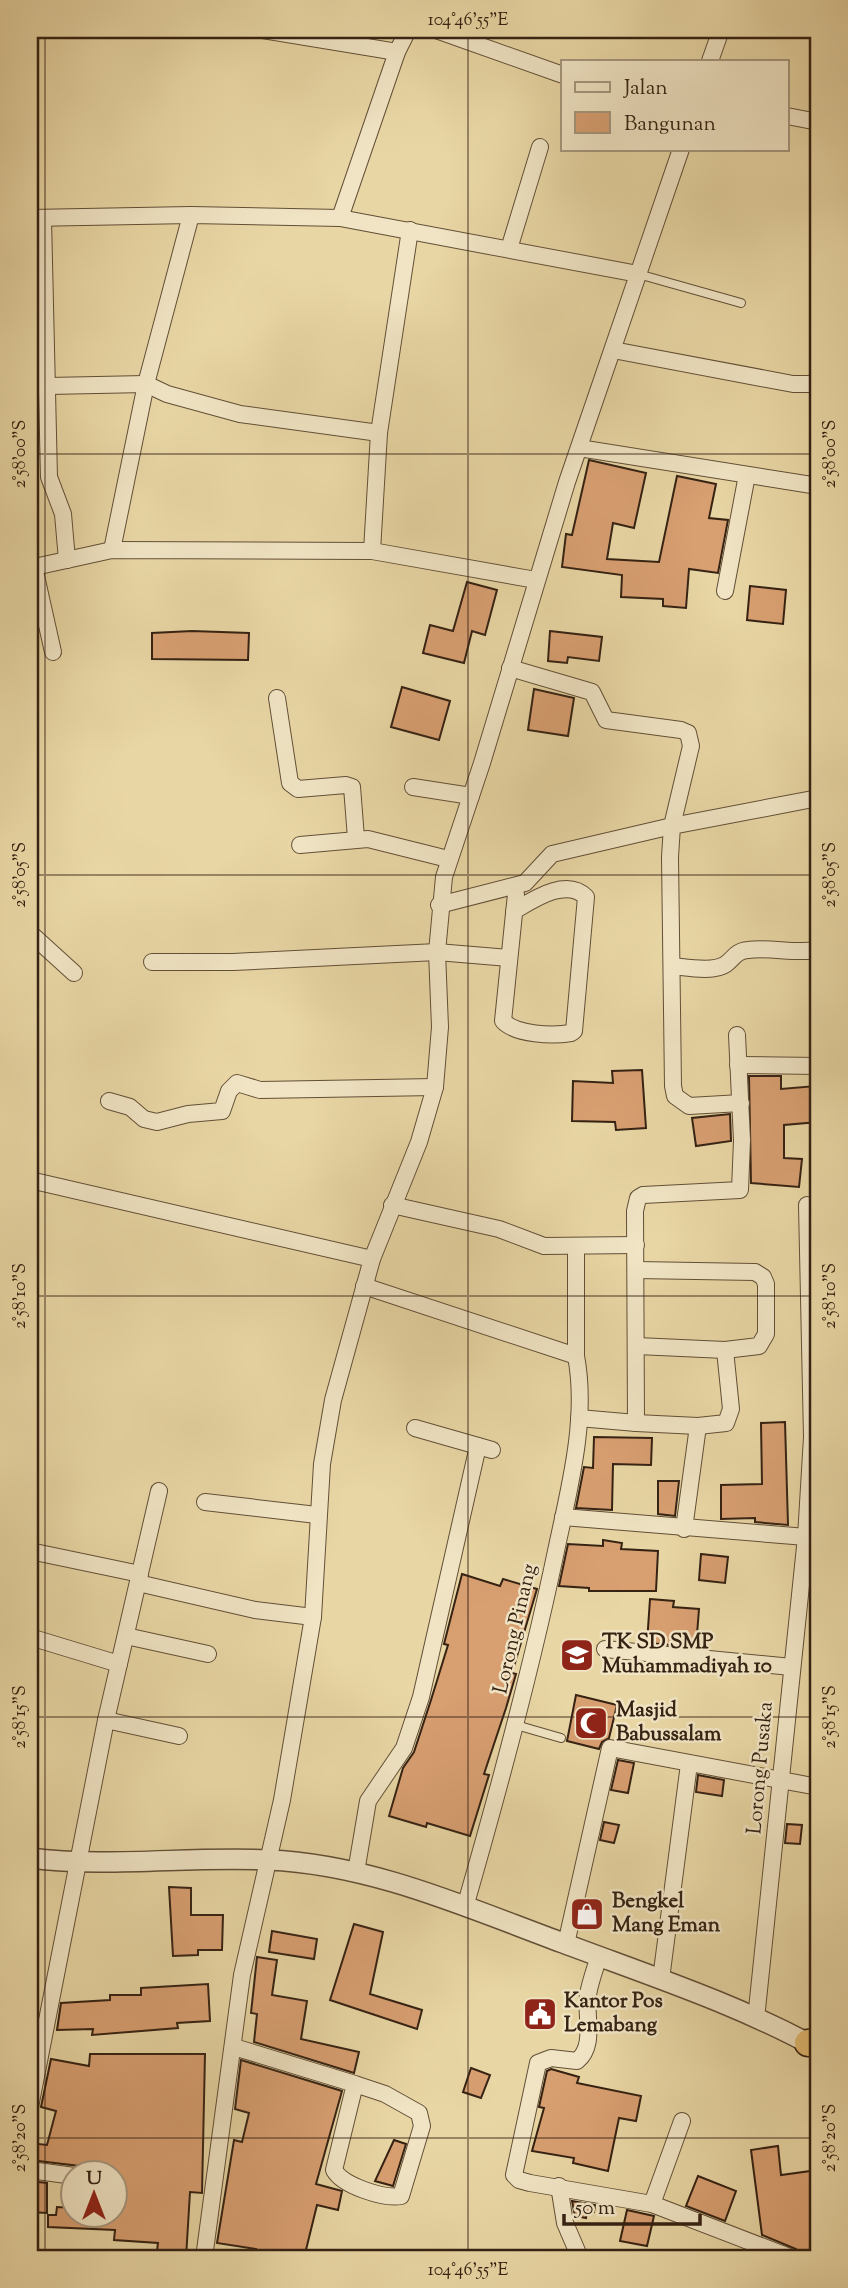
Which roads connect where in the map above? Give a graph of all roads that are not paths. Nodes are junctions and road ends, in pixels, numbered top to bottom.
1 (263, 30) edge
2 (408, 30) edge
3 (436, 30) edge
4 (721, 30) edge
5 (397, 52) junction
6 (710, 60) edge
7 (561, 74) edge
8 (788, 116) edge
9 (818, 122) edge
10 (540, 147) dead end
11 (681, 150) edge
12 (191, 215) junction
13 (36, 218) edge
14 (340, 218) junction
15 (410, 230) junction
16 (509, 249) junction
17 (638, 274) junction
18 (741, 303) dead end
19 (613, 350) junction
20 (818, 378) edge
21 (146, 384) junction
22 (48, 386) junction
23 (379, 433) junction
24 (579, 448) junction
25 (747, 475) junction
26 (818, 486) edge
27 (112, 550) junction
28 (372, 551) junction
29 (67, 559) junction
30 (32, 568) edge
31 (536, 580) junction
32 (725, 591) dead end
33 (53, 652) dead end
34 (510, 668) junction
35 (277, 698) dead end
36 (413, 787) dead end
37 (471, 796) junction
38 (818, 798) edge
39 (672, 826) junction
40 (356, 838) junction
41 (300, 845) dead end
42 (448, 859) junction
43 (516, 894) dead end
44 (439, 905) junction
45 (514, 911) junction
46 (30, 933) edge
47 (818, 950) edge
48 (437, 952) junction
49 (509, 958) junction
50 (152, 962) dead end
51 (672, 966) junction
52 (74, 973) dead end
53 (737, 1035) dead end
54 (738, 1065) junction
55 (818, 1066) edge
56 (435, 1087) junction
57 (109, 1101) dead end
58 (741, 1103) junction
59 (30, 1180) edge
60 (392, 1205) junction
61 (807, 1205) dead end
62 (636, 1245) junction
63 (576, 1246) junction
64 (372, 1259) junction
65 (636, 1270) junction
66 (814, 1277) edge
67 (365, 1286) junction
68 (637, 1346) junction
69 (725, 1350) junction
70 (576, 1356) junction
71 (579, 1418) junction
72 (636, 1423) junction
73 (698, 1426) junction
74 (415, 1428) dead end
75 (159, 1491) dead end
76 (205, 1502) dead end
77 (317, 1515) junction
78 (563, 1517) junction
79 (684, 1529) junction
80 (806, 1537) junction
81 (30, 1551) edge
82 (139, 1579) junction
83 (313, 1617) junction
84 (126, 1636) junction
85 (30, 1637) edge
86 (605, 1650) dead end
87 (208, 1654) dead end
88 (120, 1664) junction
89 (792, 1667) junction
90 (106, 1720) junction
91 (516, 1725) junction
92 (179, 1736) dead end
93 (561, 1738) dead end
94 (689, 1764) junction
95 (782, 1782) junction
96 (818, 1787) edge
97 (30, 1858) edge
98 (80, 1860) junction
99 (268, 1860) junction
100 (356, 1872) junction
101 (465, 1906) junction
102 (566, 1944) junction
103 (598, 1956) junction
104 (661, 1979) junction
105 (756, 2019) junction
106 (816, 2046) edge
107 (234, 2047) junction
108 (355, 2084) junction
109 (30, 2107) edge
110 (682, 2121) dead end
111 (30, 2170) edge
112 (60, 2174) edge
113 (559, 2186) junction
114 (652, 2204) junction
115 (204, 2258) edge
116 (580, 2258) edge
117 (792, 2258) edge

1 - 5 street
2 - 5 street
3 - 7 street
4 - 6 street
5 - 14 street
8 - 9 street
10 - 16 street
11 - 17 street
12 - 13 street
12 - 14 street
12 - 21 street
13 - 22 street
14 - 15 street
15 - 16 street
15 - 23 street
16 - 17 street
17 - 18 lane
17 - 19 street
19 - 20 street
19 - 24 street
21 - 22 street
21 - 23 street
21 - 27 street
22 - 29 street
23 - 28 street
24 - 25 street
24 - 31 street
25 - 26 street
25 - 32 street
27 - 28 street
27 - 29 street
28 - 31 street
29 - 30 street
30 - 33 street
31 - 34 street
34 - 37 street
34 - 39 street
35 - 40 street
36 - 37 street
37 - 42 street
38 - 39 street
39 - 44 street
39 - 51 street
40 - 41 street
40 - 42 street
42 - 44 street
43 - 45 street
44 - 48 street
45 - 49 street
45 - 49 street
46 - 52 street
47 - 51 street
48 - 49 street
48 - 50 street
48 - 56 street
51 - 58 street
53 - 54 street
54 - 55 street
54 - 58 street
56 - 57 street
56 - 60 street
58 - 62 street
59 - 64 street
60 - 63 street
60 - 64 street
61 - 66 street, Lorong Pusaka
62 - 63 street
62 - 65 street
63 - 70 street, Lorong Pinang
64 - 67 street
65 - 68 street
65 - 69 street
66 - 80 street, Lorong Pusaka
67 - 70 street
67 - 77 street
68 - 69 street
68 - 72 street
69 - 73 street
70 - 71 street, Lorong Pinang
71 - 72 street
71 - 78 street, Lorong Pinang
72 - 73 street
73 - 79 street
74 - 100 street
75 - 82 street
76 - 77 street
77 - 83 street
78 - 79 street
78 - 91 street, Lorong Pinang
79 - 80 street
80 - 89 street, Lorong Pusaka
81 - 82 street
82 - 83 street
82 - 84 street
83 - 99 street
84 - 87 street
84 - 88 street
85 - 88 street
86 - 89 street
88 - 90 street
89 - 95 street, Lorong Pusaka
90 - 92 street
90 - 98 street
91 - 93 lane
91 - 101 street, Lorong Pinang
94 - 95 street
94 - 102 street
94 - 104 street
95 - 96 street
95 - 105 street, Lorong Pusaka
97 - 98 street
98 - 99 street
98 - 109 street
99 - 100 street
99 - 107 street
100 - 101 street
101 - 102 street
102 - 103 street
103 - 104 street
103 - 113 street
104 - 105 street
105 - 106 street
107 - 108 street
107 - 115 street
108 - 108 street
110 - 114 street
111 - 112 street
113 - 114 street
113 - 116 street
114 - 117 street

